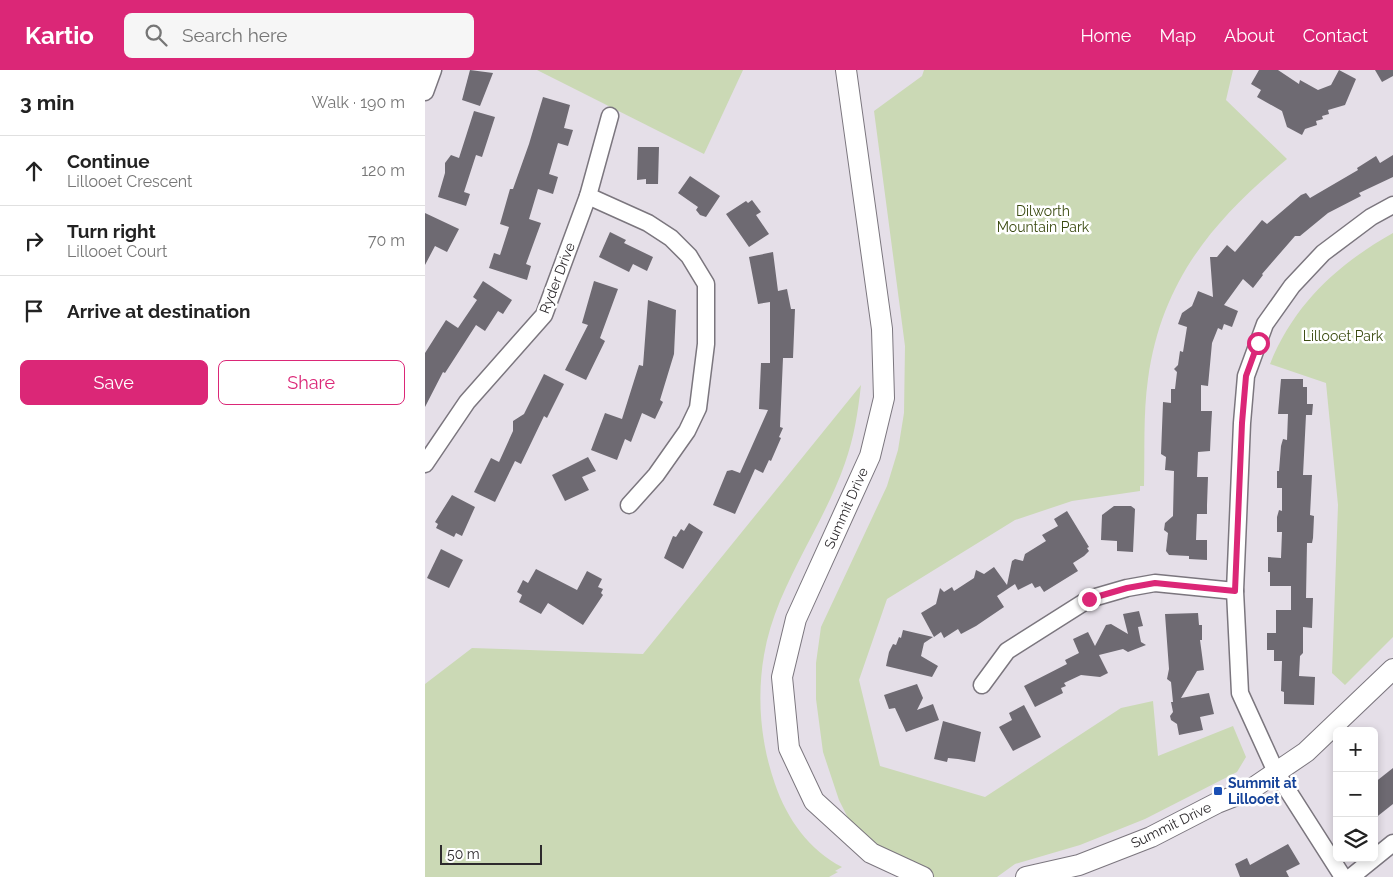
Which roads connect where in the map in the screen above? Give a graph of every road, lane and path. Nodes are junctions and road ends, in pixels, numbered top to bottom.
1 (433, 70) edge
2 (846, 70) edge
3 (425, 92) edge
4 (610, 116) dead end
5 (588, 196) junction
6 (1393, 205) edge
7 (425, 464) edge
8 (629, 505) dead end
9 (1235, 591) junction
10 (1393, 669) edge
11 (982, 685) dead end
12 (1276, 772) junction
13 (1393, 843) edge
14 (923, 877) edge
15 (1026, 877) edge
16 (1343, 877) edge
17 (1351, 877) edge

1 - 3 street
2 - 14 street, Summit Drive
4 - 5 street, Ryder Drive
5 - 7 street, Ryder Drive
5 - 8 street
6 - 9 street
9 - 11 street
9 - 12 street
10 - 12 street, Summit Drive
12 - 15 street, Summit Drive
12 - 16 street
13 - 17 street

